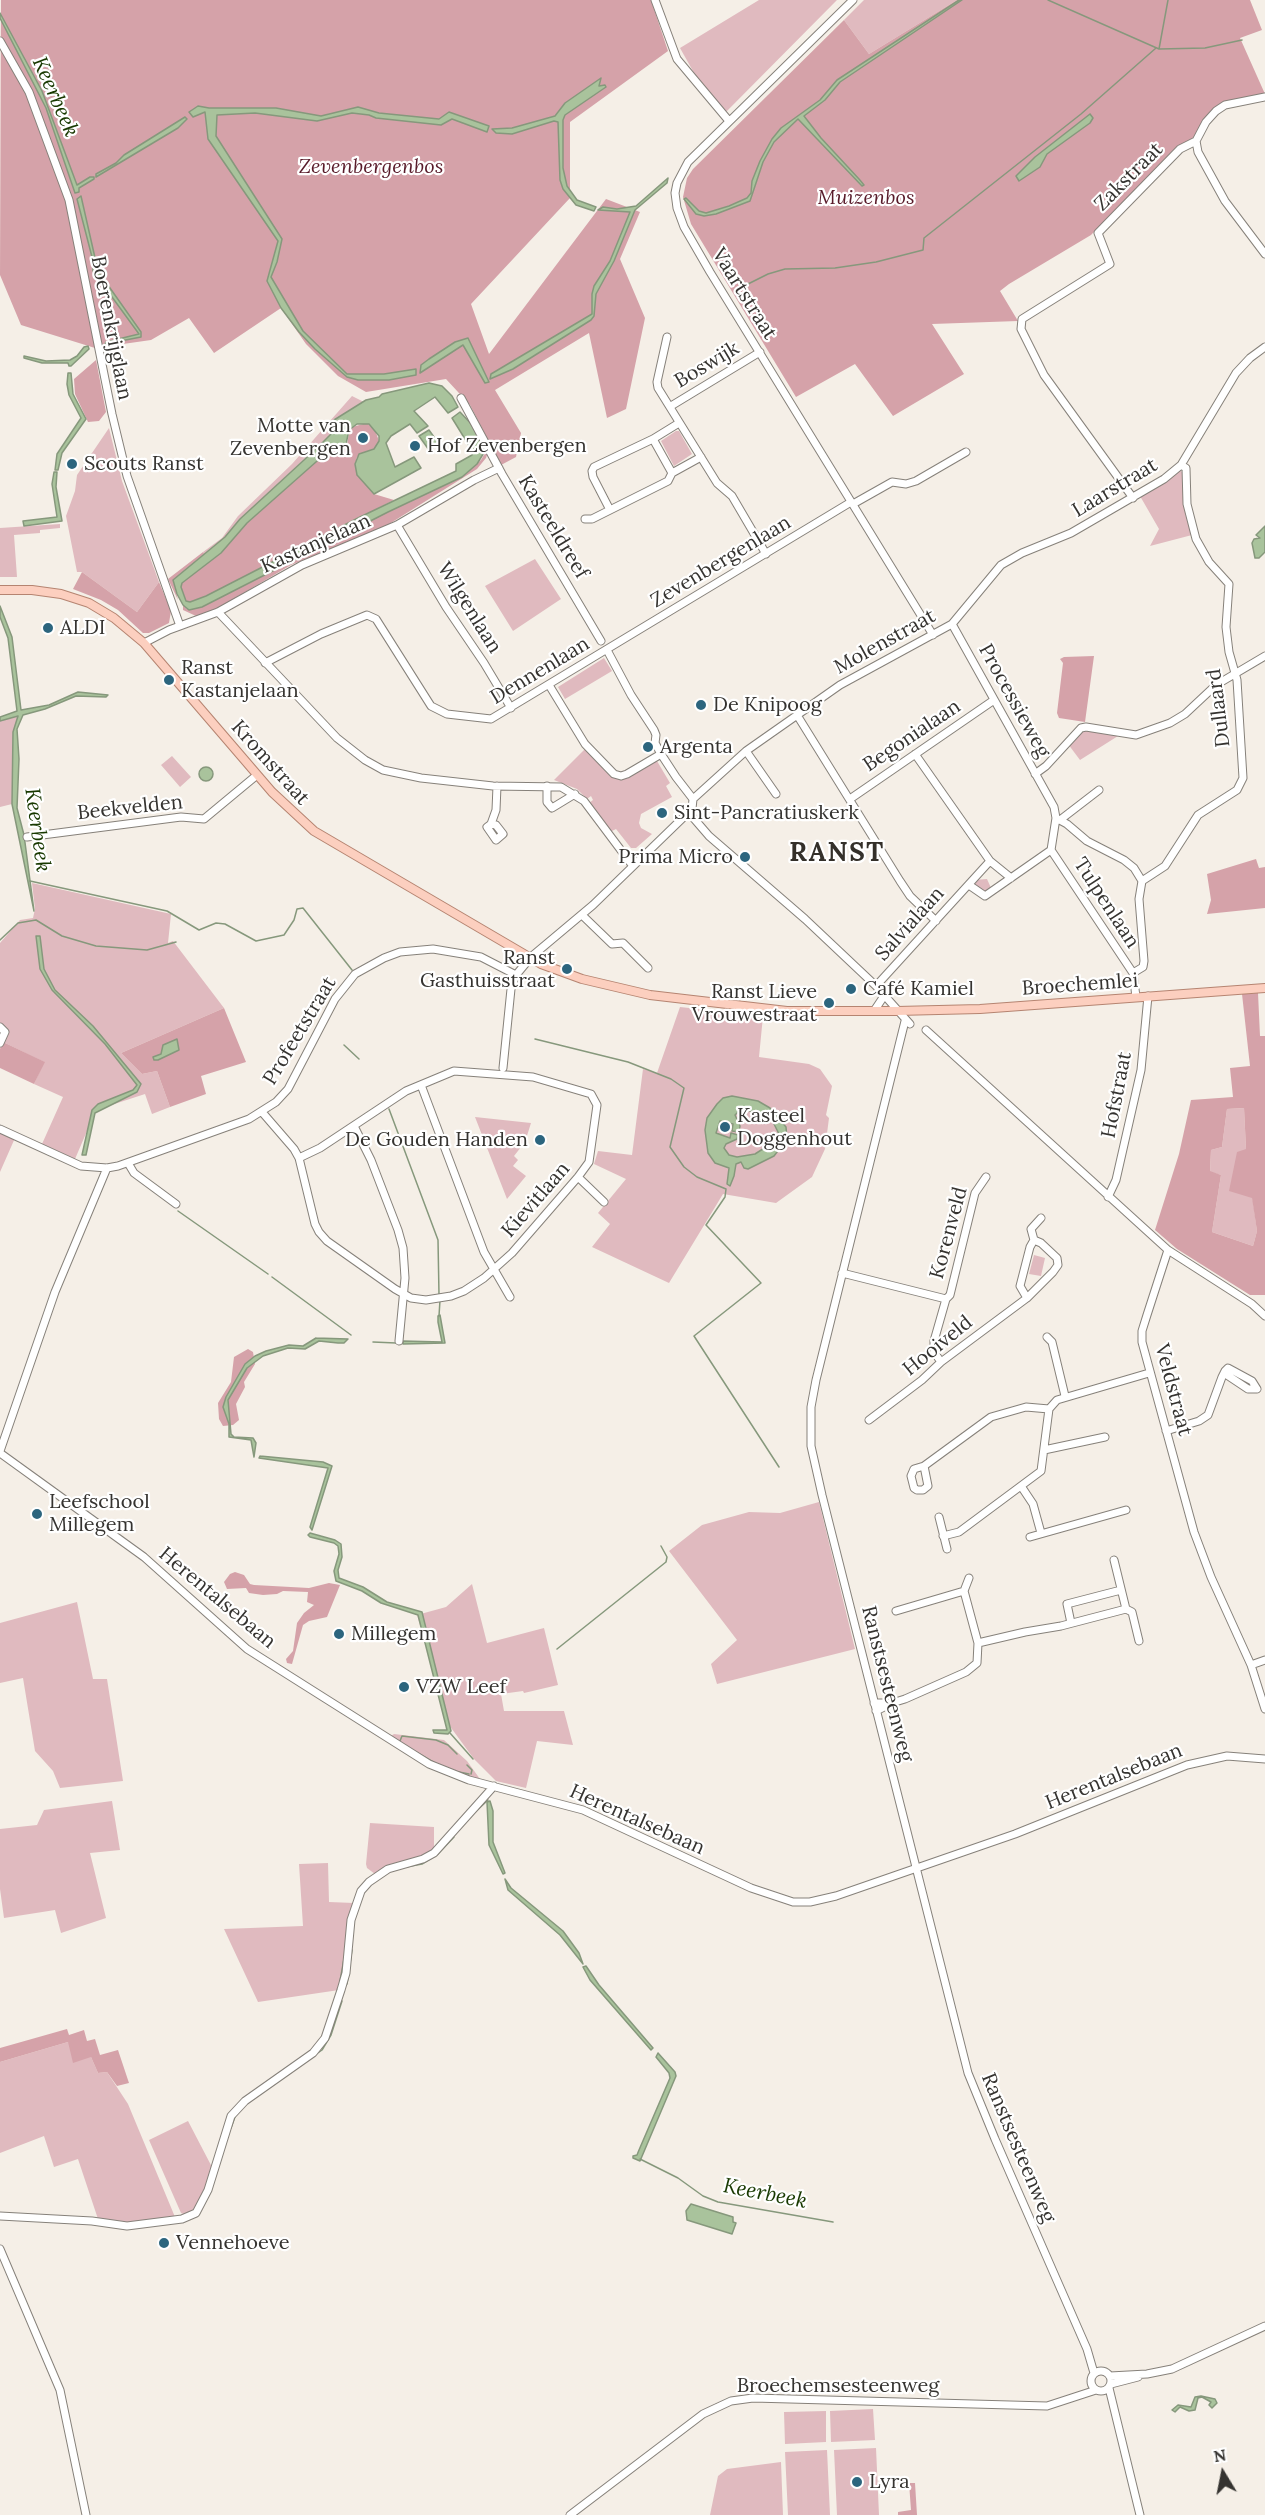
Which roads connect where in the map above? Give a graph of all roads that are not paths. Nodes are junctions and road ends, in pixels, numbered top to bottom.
1 (655, 0) edge
2 (853, 0) edge
3 (0, 41) edge
4 (1265, 97) edge
5 (729, 121) junction
6 (1196, 141) junction
7 (1265, 254) edge
8 (667, 337) dead end
9 (1265, 347) edge
10 (760, 352) junction
11 (461, 398) dead end
12 (671, 406) junction
13 (679, 423) junction
14 (653, 439) junction
15 (966, 452) dead end
16 (701, 457) junction
17 (1181, 465) junction
18 (499, 468) junction
19 (672, 473) junction
20 (1133, 498) junction
21 (852, 503) junction
22 (610, 510) junction
23 (585, 519) dead end
24 (398, 525) junction
25 (766, 554) junction
26 (0, 590) edge
27 (218, 612) junction
28 (952, 624) junction
29 (180, 626) junction
30 (933, 635) junction
31 (601, 640) dead end
32 (144, 644) junction
33 (607, 650) junction
34 (1265, 656) edge
35 (265, 663) junction
36 (1234, 674) junction
37 (549, 685) junction
38 (994, 700) junction
39 (511, 708) junction
40 (797, 715) junction
41 (746, 751) junction
42 (661, 754) junction
43 (915, 754) junction
44 (1035, 774) junction
45 (257, 775) junction
46 (497, 786) junction
47 (547, 786) junction
48 (1099, 790) dead end
49 (575, 794) junction
50 (776, 794) dead end
51 (693, 799) junction
52 (849, 799) junction
53 (690, 814) junction
54 (1058, 819) junction
55 (491, 824) dead end
56 (27, 837) dead end
57 (1051, 850) junction
58 (990, 861) junction
59 (632, 865) junction
60 (1011, 878) junction
61 (1142, 881) junction
62 (969, 885) junction
63 (582, 915) junction
64 (936, 921) junction
65 (531, 957) junction
66 (648, 968) dead end
67 (1133, 973) junction
68 (516, 975) junction
69 (876, 986) junction
70 (1265, 987) edge
71 (884, 996) junction
72 (1148, 996) junction
73 (1136, 997) junction
74 (874, 1011) junction
75 (897, 1011) junction
76 (0, 1027) edge
77 (926, 1030) dead end
78 (0, 1043) edge
79 (502, 1071) junction
80 (421, 1085) junction
81 (262, 1112) junction
82 (354, 1126) junction
83 (0, 1129) edge
84 (299, 1158) junction
85 (128, 1163) junction
86 (106, 1168) junction
87 (578, 1177) junction
88 (986, 1177) dead end
89 (1108, 1197) junction
90 (604, 1202) dead end
91 (176, 1204) dead end
92 (1041, 1218) dead end
93 (1034, 1240) junction
94 (1168, 1250) junction
95 (494, 1270) junction
96 (842, 1273) junction
97 (404, 1295) junction
98 (510, 1297) dead end
99 (1027, 1298) junction
100 (946, 1299) junction
101 (1265, 1316) edge
102 (1047, 1337) dead end
103 (399, 1341) dead end
104 (941, 1362) junction
105 (1224, 1373) dead end
106 (1149, 1374) junction
107 (1065, 1396) junction
108 (1049, 1409) junction
109 (869, 1420) dead end
110 (1166, 1431) junction
111 (1105, 1437) dead end
112 (1044, 1450) junction
113 (0, 1452) edge
114 (924, 1466) dead end
115 (1021, 1486) junction
116 (1126, 1510) dead end
117 (939, 1517) dead end
118 (1041, 1533) junction
119 (943, 1536) junction
120 (1030, 1537) dead end
121 (947, 1549) dead end
122 (1114, 1560) dead end
123 (969, 1578) dead end
124 (1121, 1590) junction
125 (964, 1591) junction
126 (1126, 1609) junction
127 (896, 1611) dead end
128 (1071, 1623) junction
129 (1139, 1641) dead end
130 (978, 1643) junction
131 (1265, 1660) edge
132 (1251, 1665) junction
133 (875, 1707) junction
134 (1265, 1709) edge
135 (1265, 1759) edge
136 (494, 1786) junction
137 (916, 1868) junction
138 (0, 2216) edge
139 (0, 2249) edge
140 (1265, 2326) edge
141 (1087, 2349) junction
142 (1103, 2371) junction
143 (1094, 2373) junction
144 (1091, 2383) junction
145 (1106, 2386) junction
146 (1068, 2398) junction
147 (86, 2515) edge
148 (570, 2515) edge
149 (1140, 2515) edge

1 - 5 street
2 - 5 street, Vaartstraat
3 - 29 street, Boerenkrijglaan
4 - 6 street, Zakstraat
5 - 10 street, Vaartstraat
6 - 7 street
6 - 20 street, Zakstraat
8 - 12 street, Boswijk
9 - 17 street, Laarstraat
10 - 12 street, Boswijk
10 - 21 street, Vaartstraat
11 - 18 street, Kasteeldreef
12 - 13 street, Boswijk
13 - 14 street
13 - 16 street, Boswijk
14 - 19 street
14 - 22 street
15 - 21 street, Zevenbergenlaan
16 - 19 street
16 - 25 street, Boswijk
17 - 20 street, Laarstraat
17 - 36 street, Dullaard
18 - 24 street, Kastanjelaan
18 - 31 street, Kasteeldreef
19 - 22 street
20 - 28 street, Laarstraat
21 - 25 street, Zevenbergenlaan
21 - 30 street, Vaartstraat
22 - 23 street
24 - 27 street, Kastanjelaan
24 - 39 street, Wilgenlaan
25 - 33 street, Zevenbergenlaan
26 - 32 main road, Kromstraat
27 - 29 street, Kastanjelaan
27 - 35 street
28 - 30 street, Molenstraat
28 - 38 street, Processieweg
29 - 32 street, Kastanjelaan
30 - 40 street, Molenstraat
32 - 45 main road, Kromstraat
33 - 37 street, Dennenlaan
33 - 42 street
34 - 36 street
35 - 39 street, Dennenlaan
35 - 46 street
36 - 44 street
36 - 61 street, Dullaard
37 - 39 street, Dennenlaan
37 - 42 street
38 - 43 street, Begonialaan
38 - 44 street, Processieweg
40 - 41 street, Molenstraat
40 - 52 street
41 - 50 street
41 - 51 street, Molenstraat
42 - 51 street
43 - 52 street, Begonialaan
43 - 58 street
44 - 54 street, Processieweg
45 - 56 street, Beekvelden
45 - 65 main road, Kromstraat
46 - 47 street
46 - 55 street
47 - 49 street
47 - 49 street
48 - 54 street
49 - 59 street
51 - 53 street
52 - 64 street
53 - 59 street
53 - 69 street, Ranstsesteenweg
54 - 57 street
54 - 61 street
57 - 60 street
57 - 67 street, Tulpenlaan
58 - 60 street
58 - 62 street, Salvialaan
59 - 63 street
60 - 62 street
61 - 67 street
62 - 64 street, Salvialaan
63 - 65 street
63 - 66 street
64 - 69 street, Salvialaan
65 - 68 street
65 - 74 main road, Kromstraat
67 - 73 street
68 - 79 street
68 - 81 street, Profeetstraat
69 - 71 street, Ranstsesteenweg
70 - 72 main road, Broechemlei
71 - 74 street
71 - 75 street, Ranstsesteenweg
72 - 73 main road, Broechemlei
72 - 89 street, Hofstraat
73 - 75 main road, Broechemlei
74 - 75 main road, Broechemlei
75 - 96 street, Ranstsesteenweg
76 - 78 street
77 - 89 street
79 - 80 street, Kievitlaan
79 - 87 street, Kievitlaan
80 - 82 street, Kievitlaan
80 - 95 street
81 - 84 street
81 - 85 street, Profeetstraat
82 - 84 street, Kievitlaan
82 - 97 street
83 - 86 street, Profeetstraat
84 - 97 street
85 - 86 street, Profeetstraat
85 - 91 street
86 - 113 street
87 - 90 street
87 - 95 street, Kievitlaan
88 - 100 street, Korenveld
89 - 94 street
92 - 93 street
93 - 99 street
93 - 99 street, Hooiveld
94 - 101 street
94 - 106 street, Veldstraat
95 - 97 street, Kievitlaan
95 - 98 street
96 - 100 street, Korenveld
96 - 133 street, Ranstsesteenweg
97 - 103 street
99 - 104 street, Hooiveld
100 - 104 street, Korenveld
102 - 107 street
104 - 109 street, Hooiveld
105 - 110 street
106 - 107 street
106 - 110 street, Veldstraat
107 - 108 street
108 - 112 street
108 - 114 street
110 - 132 street, Veldstraat
111 - 112 street
112 - 115 street
113 - 136 street, Herentalsebaan
115 - 118 street
115 - 119 street
116 - 118 street
117 - 119 street
118 - 120 street
119 - 121 street
122 - 124 street
123 - 125 street
124 - 126 street
124 - 128 street
125 - 127 street
125 - 130 street
126 - 128 street
126 - 129 street
128 - 130 street
130 - 133 street
131 - 132 street
132 - 134 street, Veldstraat
133 - 137 street, Ranstsesteenweg
135 - 137 street, Herentalsebaan
136 - 137 street, Herentalsebaan
136 - 138 street
137 - 141 street, Ranstsesteenweg
139 - 147 street
140 - 145 street, Broechemsesteenweg
141 - 142 street, Ranstsesteenweg
141 - 143 street, Ranstsesteenweg
142 - 143 street
142 - 145 street, Ranstsesteenweg
143 - 144 street
144 - 145 street
144 - 146 street, Broechemsesteenweg
145 - 146 street, Broechemsesteenweg
145 - 149 street
146 - 148 street, Broechemsesteenweg

